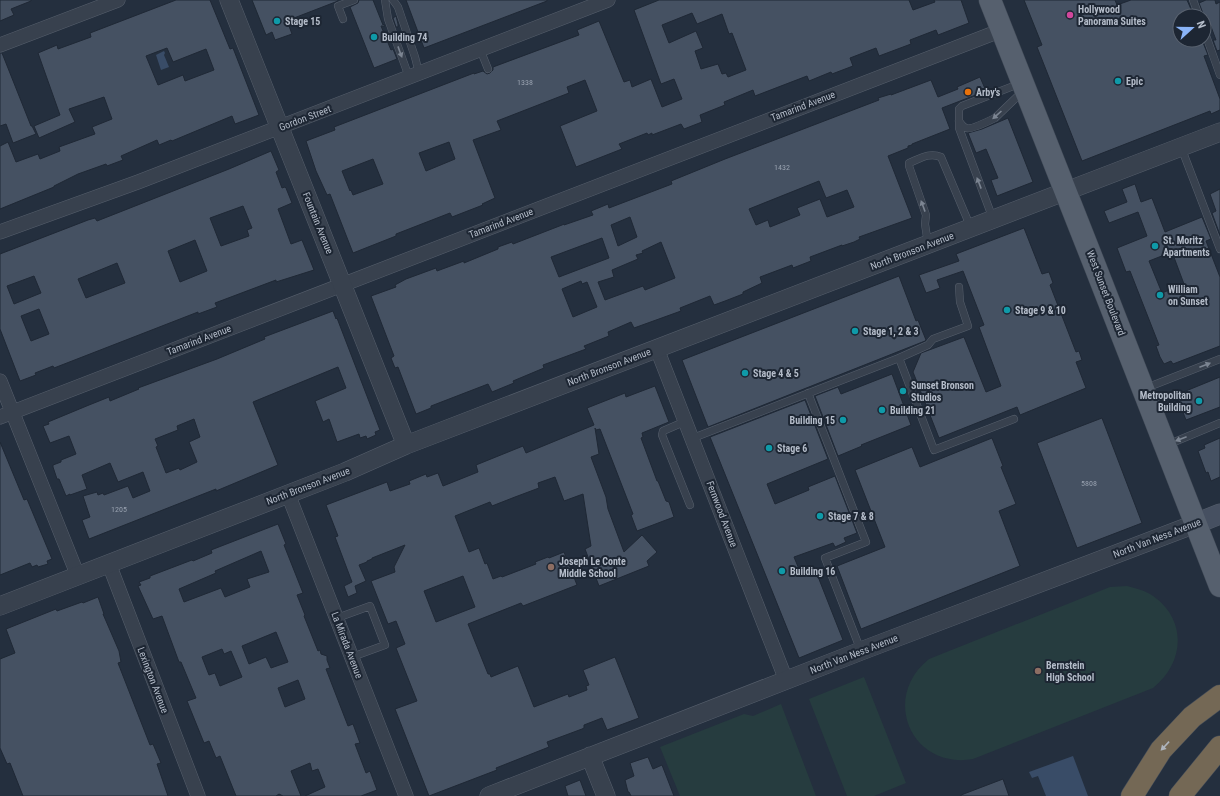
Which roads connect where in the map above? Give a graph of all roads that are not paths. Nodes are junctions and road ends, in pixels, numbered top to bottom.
1 (118, 0) edge
2 (229, 0) edge
3 (354, 0) edge
4 (386, 0) edge
5 (394, 0) edge
6 (608, 0) edge
7 (990, 0) edge
8 (343, 19) dead end
9 (1002, 30) junction
10 (0, 45) edge
11 (1210, 48) edge
12 (480, 49) junction
13 (488, 69) dead end
14 (414, 75) junction
15 (1220, 75) edge
16 (1024, 86) junction
17 (959, 121) junction
18 (280, 128) junction
19 (1220, 132) edge
20 (1180, 147) junction
21 (1066, 191) junction
22 (993, 219) junction
23 (971, 228) junction
24 (0, 232) edge
25 (928, 244) junction
26 (1220, 249) edge
27 (343, 284) junction
28 (959, 287) dead end
29 (657, 349) junction
30 (899, 358) junction
31 (1220, 359) edge
32 (0, 381) edge
33 (1144, 389) junction
34 (808, 393) junction
35 (6, 415) edge
36 (1014, 419) dead end
37 (686, 421) junction
38 (1220, 423) edge
39 (693, 438) junction
40 (406, 445) junction
41 (1165, 446) junction
42 (288, 494) junction
43 (690, 505) dead end
44 (1220, 514) edge
45 (1195, 524) junction
46 (109, 564) junction
47 (78, 576) junction
48 (1220, 586) edge
49 (0, 606) edge
50 (337, 618) junction
51 (861, 651) junction
52 (352, 658) junction
53 (786, 680) junction
54 (1220, 696) edge
55 (1220, 747) edge
56 (590, 756) junction
57 (198, 796) edge
58 (406, 796) edge
59 (490, 796) edge
60 (606, 796) edge
61 (1132, 796) edge
62 (1180, 796) edge

1 - 10 street
2 - 18 street, Fountain Avenue
3 - 8 lane
4 -> 14 lane
5 - 14 lane
6 - 12 street, Gordon Street
7 - 9 main road, West Sunset Boulevard
9 - 16 main road, West Sunset Boulevard
9 - 27 street, Tamarind Avenue
11 - 15 lane
12 - 13 lane
12 - 14 street, Gordon Street
14 - 18 street, Gordon Street
16 - 17 lane
16 -> 17 lane
16 - 21 main road, West Sunset Boulevard
22 -> 17 lane
18 - 24 street, Gordon Street
18 - 27 street, Fountain Avenue
19 - 20 street, North Bronson Avenue
20 - 21 street, North Bronson Avenue
20 - 26 lane
21 - 22 street, North Bronson Avenue
21 - 33 main road, West Sunset Boulevard
22 - 23 street, North Bronson Avenue
23 - 25 street, North Bronson Avenue
25 -> 23 lane
25 - 29 street, North Bronson Avenue
27 - 35 street, Tamarind Avenue
27 - 40 street, Fountain Avenue
28 - 30 lane
29 - 37 street, Fernwood Avenue
29 - 40 street, North Bronson Avenue
30 - 34 lane
30 - 36 lane
33 -> 31 lane
32 - 35 street
33 - 41 main road, West Sunset Boulevard
34 - 39 lane
34 - 51 lane
35 - 47 street
37 - 39 street, Fernwood Avenue
37 - 43 lane
38 -> 41 lane
39 - 53 street, Fernwood Avenue
40 - 42 street, North Bronson Avenue
41 - 45 main road, West Sunset Boulevard
42 - 46 street, North Bronson Avenue
42 - 50 street, La Mirada Avenue
44 - 45 main road, North Van Ness Avenue
45 - 48 main road, West Sunset Boulevard
45 - 51 street, North Van Ness Avenue
46 - 47 street, North Bronson Avenue
46 - 57 street, Lexington Avenue
47 - 49 street, North Bronson Avenue
50 - 52 street, La Mirada Avenue
50 - 52 lane
51 - 53 street, North Van Ness Avenue
52 - 58 street, La Mirada Avenue
53 - 56 street, North Van Ness Avenue
54 -> 61 highway
55 - 62 highway
56 - 59 street, North Van Ness Avenue
56 - 60 street

